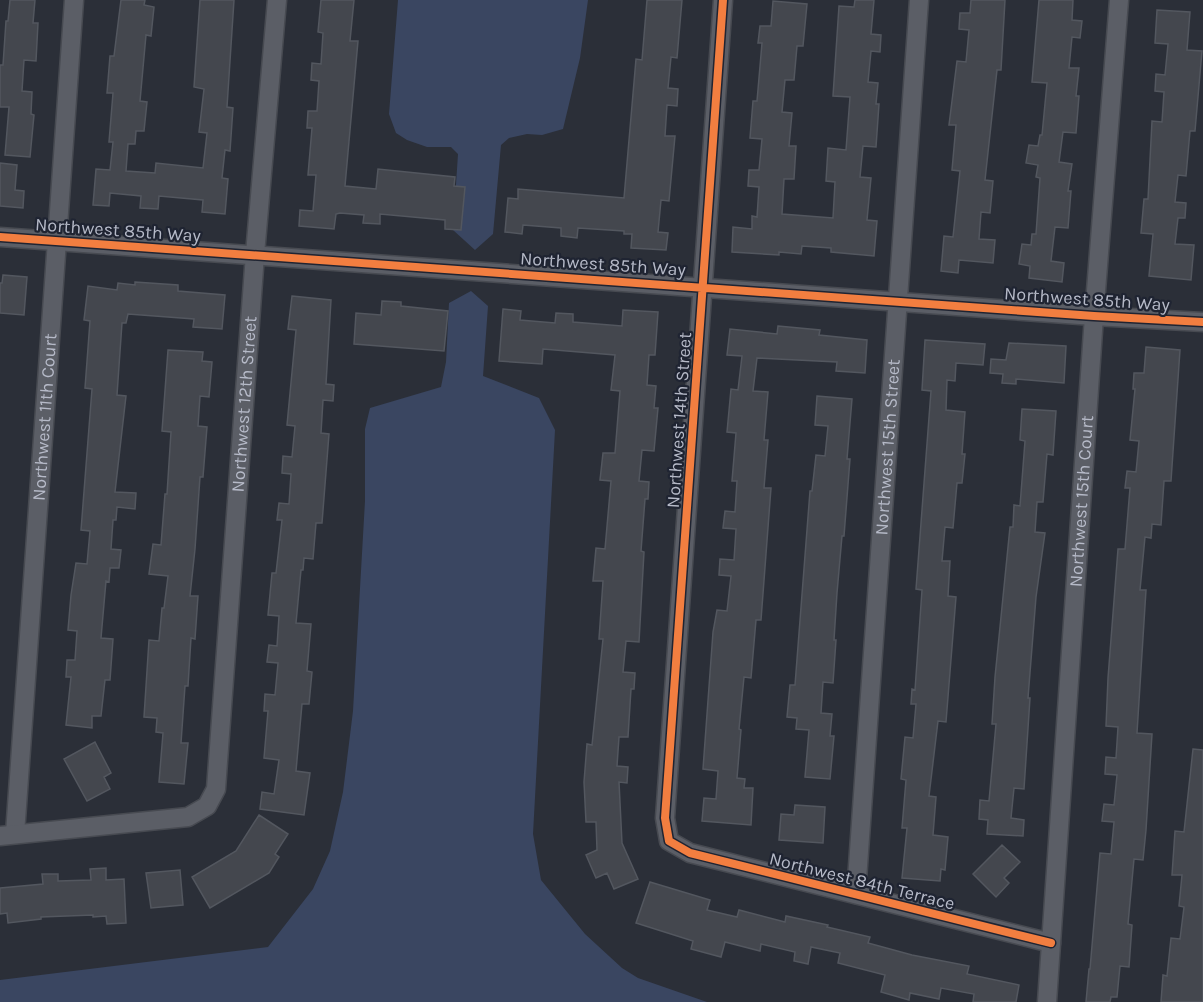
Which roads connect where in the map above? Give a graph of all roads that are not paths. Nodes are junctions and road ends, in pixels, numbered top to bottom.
1 (74, 0) edge
2 (276, 0) edge
3 (723, 0) edge
4 (919, 0) edge
5 (1119, 0) edge
6 (0, 237) edge
7 (55, 240) junction
8 (255, 254) junction
9 (704, 286) junction
10 (897, 300) junction
11 (1094, 316) junction
12 (1203, 322) edge
13 (7, 835) edge
14 (669, 841) joint
15 (856, 894) junction
16 (1051, 943) junction
17 (1047, 1002) edge

1 - 7 street, Northwest 11th Court
2 - 8 street, Northwest 12th Street
3 - 9 street, Northwest 14th Street
4 - 10 street, Northwest 15th Street
5 - 11 street, Northwest 15th Court
6 - 7 street, Northwest 85th Way
7 - 8 street, Northwest 85th Way
7 - 13 street, Northwest 11th Court
8 - 9 street, Northwest 85th Way
8 - 13 street, Northwest 12th Street
9 - 10 street, Northwest 85th Way
9 - 14 street, Northwest 14th Street
10 - 11 street, Northwest 85th Way
10 - 15 street, Northwest 15th Street
11 - 12 street, Northwest 85th Way
11 - 16 street, Northwest 15th Court
14 - 15 street, Northwest 84th Terrace
15 - 16 street, Northwest 84th Terrace
16 - 17 street, Northwest 15th Court

